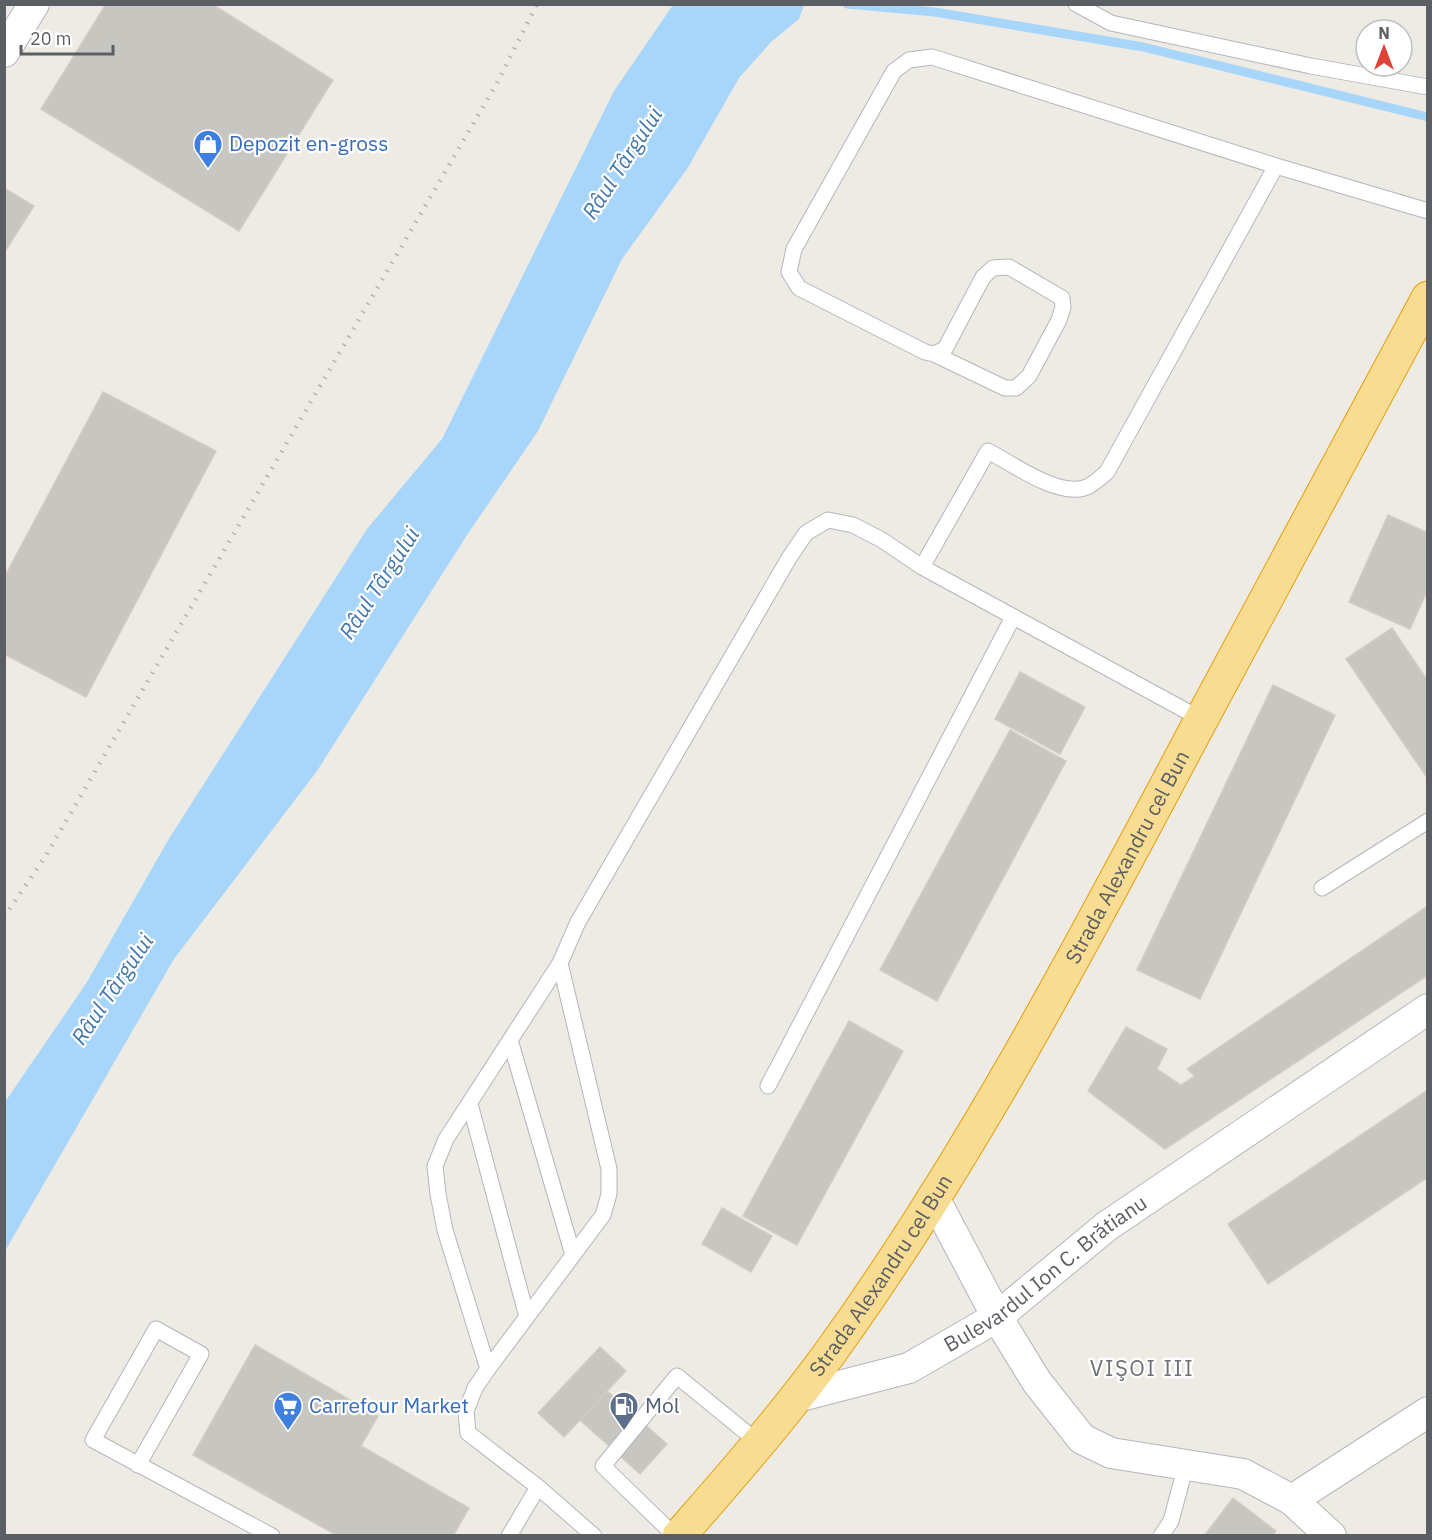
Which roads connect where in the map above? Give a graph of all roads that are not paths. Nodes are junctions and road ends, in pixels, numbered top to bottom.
1 (34, 4) edge
2 (1077, 4) edge
3 (4, 52) edge
4 (1428, 87) edge
5 (1276, 165) junction
6 (1428, 211) edge
7 (1428, 298) edge
8 (934, 354) junction
9 (922, 567) junction
10 (1013, 616) junction
11 (1201, 719) junction
12 (1428, 821) edge
13 (1322, 888) dead end
14 (560, 963) junction
15 (1428, 1009) edge
16 (510, 1040) junction
17 (768, 1086) dead end
18 (470, 1104) junction
19 (933, 1196) junction
20 (573, 1255) junction
21 (527, 1317) junction
22 (998, 1317) junction
23 (488, 1369) junction
24 (797, 1397) junction
25 (1428, 1412) edge
26 (759, 1443) junction
27 (138, 1465) junction
28 (1186, 1465) junction
29 (538, 1487) junction
30 (1292, 1500) junction
31 (1321, 1532) edge
32 (272, 1536) edge
33 (509, 1536) edge
34 (594, 1536) edge
35 (677, 1536) edge
36 (1161, 1536) edge

1 - 3 street
2 - 4 lane
5 - 6 lane
5 - 8 lane
5 - 9 lane
7 - 11 highway, Strada Alexandru cel Bun
8 - 8 lane
9 - 10 lane
9 - 14 lane
10 - 11 lane
10 - 17 lane
11 - 19 highway, Strada Alexandru cel Bun
12 - 13 lane
14 - 16 lane
14 - 20 lane
15 - 22 street, Bulevardul Ion C. Brătianu
16 - 18 lane
16 - 20 lane
18 - 21 lane
18 - 23 lane
19 - 22 street
19 - 24 highway, Strada Alexandru cel Bun
20 - 21 lane
21 - 23 lane
22 - 24 street, Bulevardul Ion C. Brătianu
22 - 28 street
23 - 29 lane
24 - 26 highway
25 - 30 street
26 - 35 highway
26 - 35 lane
27 - 27 lane
27 - 32 lane
28 - 30 street
28 - 36 lane
29 - 33 lane
29 - 34 lane
30 - 31 street

